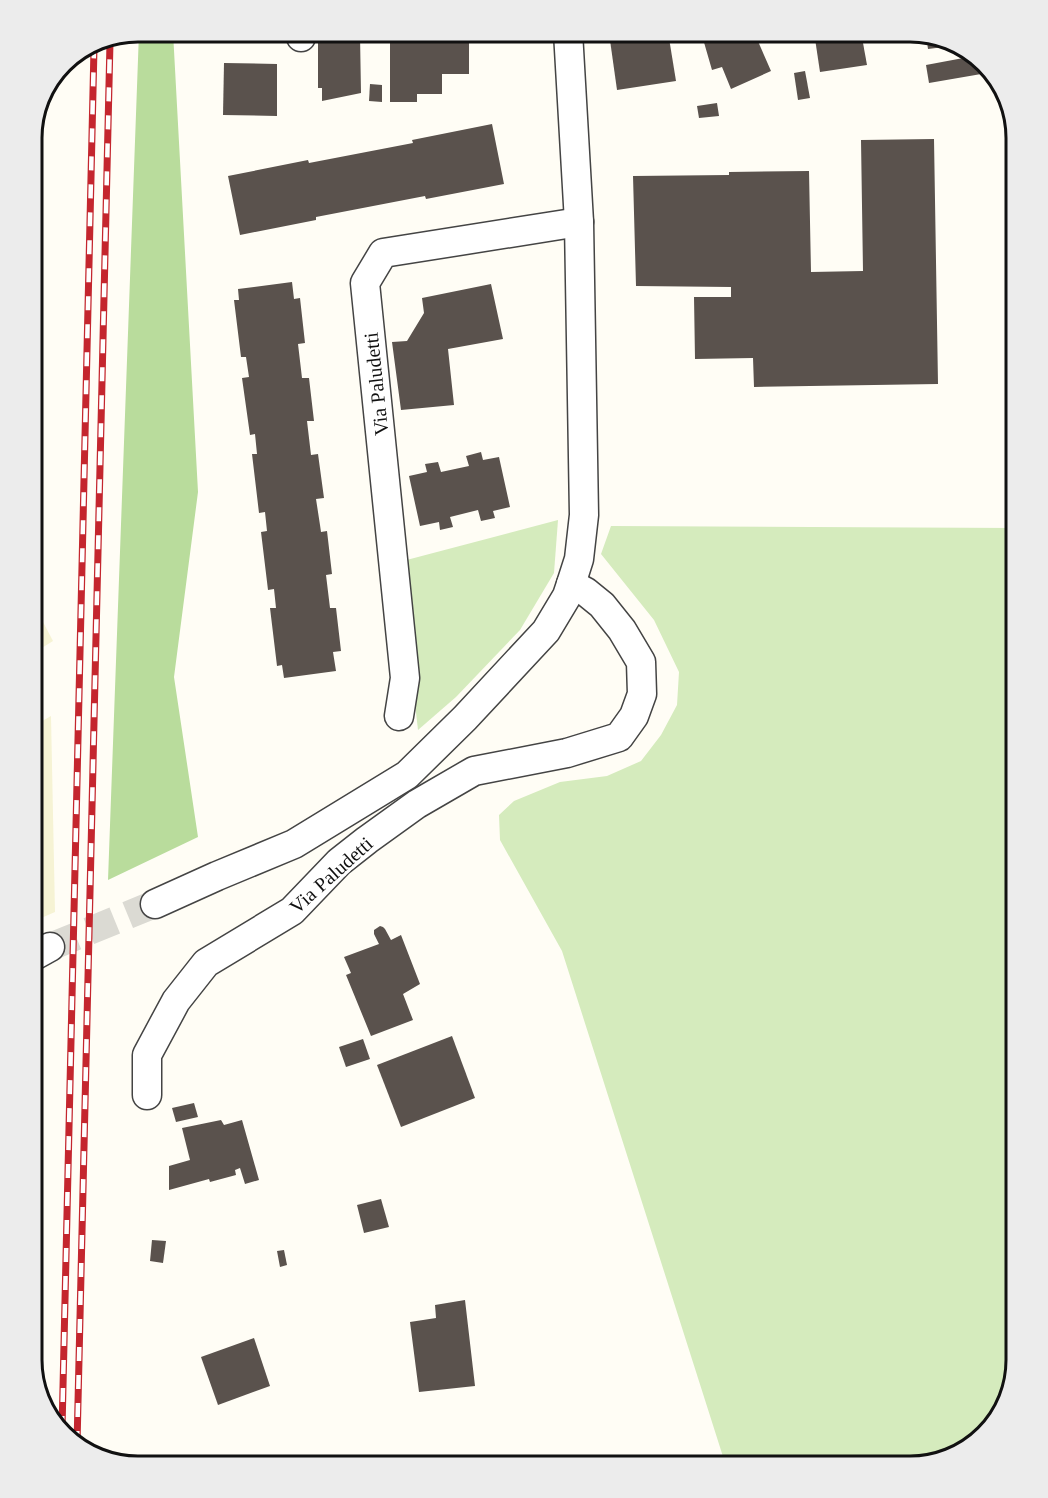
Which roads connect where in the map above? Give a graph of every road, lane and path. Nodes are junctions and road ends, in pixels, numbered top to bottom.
1 (569, 42) edge
2 (579, 222) junction
3 (572, 584) junction
4 (399, 716) dead end
5 (155, 904) tunnel mouth
6 (147, 1095) dead end

1 - 2 street, Via Paludetti
2 - 3 street, Via Paludetti
2 - 4 street, Via Paludetti
3 - 5 street, Via Paludetti
3 - 6 street, Via Paludetti

